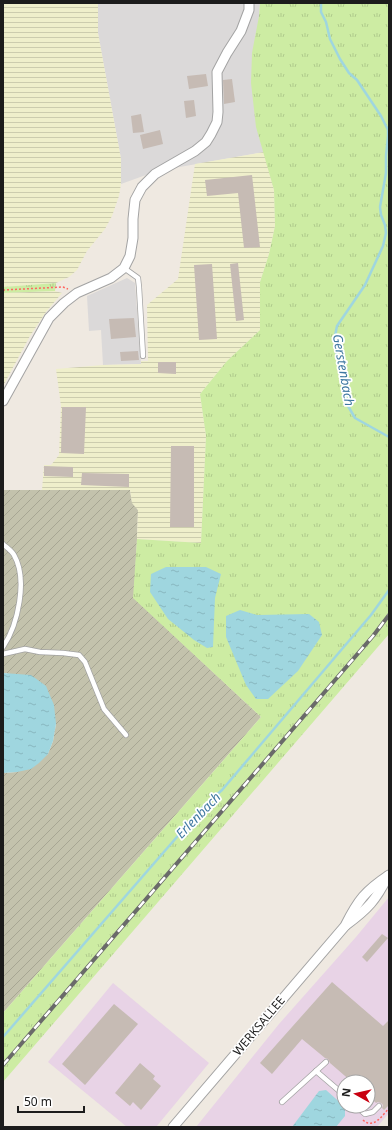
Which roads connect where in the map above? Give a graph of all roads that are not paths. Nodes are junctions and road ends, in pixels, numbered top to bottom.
1 (249, 3) edge
2 (124, 268) junction
3 (144, 356) dead end
4 (3, 401) edge
5 (3, 544) edge
6 (3, 647) edge
7 (3, 654) edge
8 (126, 735) dead end
9 (389, 875) edge
10 (326, 1062) dead end
11 (316, 1071) junction
12 (336, 1089) edge
13 (282, 1102) dead end
14 (379, 1106) dead end
15 (376, 1109) edge
16 (173, 1127) edge

1 - 2 street
2 - 3 lane
2 - 4 street
5 - 6 lane
7 - 8 lane
9 - 16 street, WERKSALLEE
10 - 11 lane
11 - 12 lane
11 - 13 lane
14 - 15 lane

